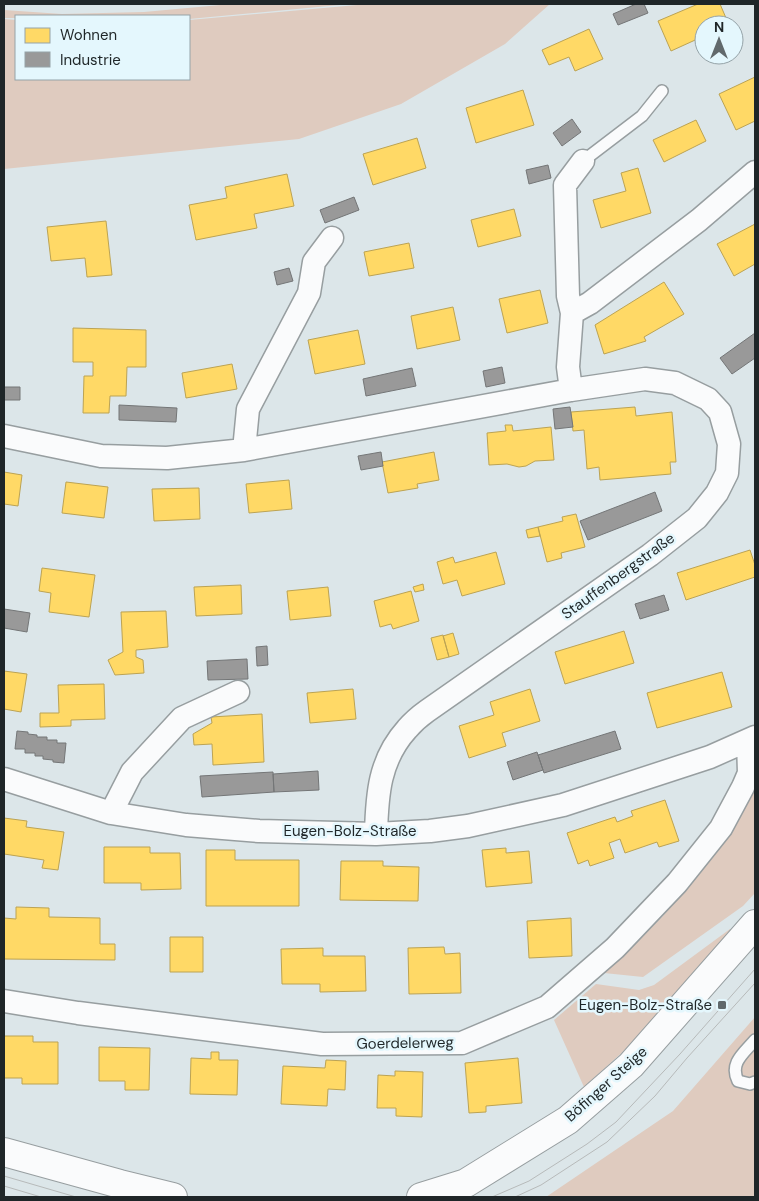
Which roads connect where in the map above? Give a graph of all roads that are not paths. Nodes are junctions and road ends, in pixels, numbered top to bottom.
1 (662, 91) dead end
2 (583, 161) joint
3 (755, 172) edge
4 (332, 238) dead end
5 (572, 313) junction
6 (571, 390) junction
7 (4, 436) edge
8 (244, 450) junction
9 (238, 692) dead end
10 (751, 739) edge
11 (4, 779) edge
12 (111, 813) junction
13 (376, 834) junction
14 (755, 924) edge
15 (4, 1001) edge
16 (755, 1040) edge
17 (753, 1083) edge
18 (4, 1152) edge
19 (173, 1197) edge
20 (421, 1197) edge

1 - 2 lane
2 - 5 street
3 - 5 street
4 - 8 street
5 - 6 street
6 - 8 street, Stauffenbergstraße
6 - 13 street, Stauffenbergstraße
7 - 8 street, Stauffenbergstraße
9 - 12 street
10 - 13 street, Eugen-Bolz-Straße
10 - 15 street, Goerdelerweg
11 - 12 street, Eugen-Bolz-Straße
12 - 13 street, Eugen-Bolz-Straße
14 - 20 street, Böfinger Steige
16 - 17 lane
18 - 19 street

